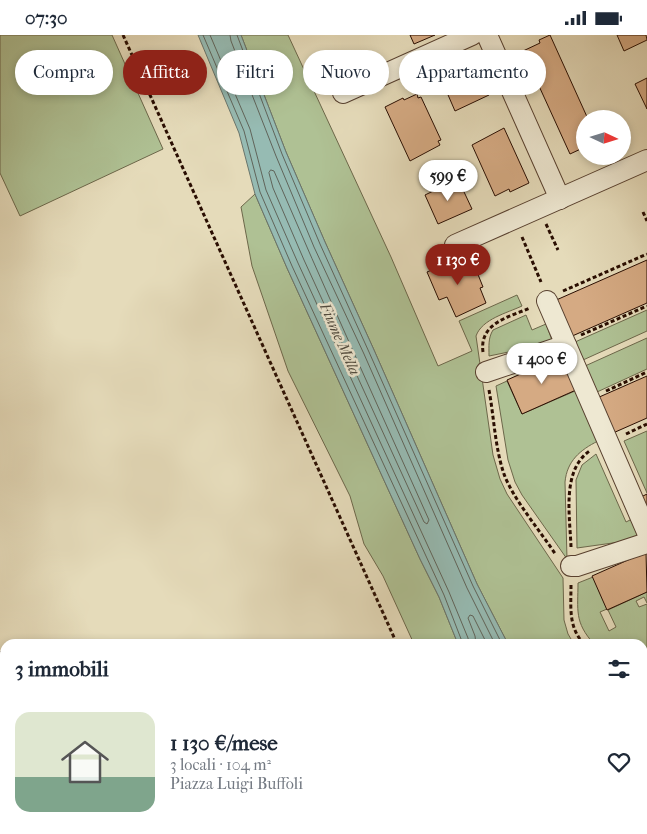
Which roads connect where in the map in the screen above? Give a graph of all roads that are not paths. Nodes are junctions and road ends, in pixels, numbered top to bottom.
1 (472, 35) edge
2 (487, 35) edge
3 (389, 72) edge
4 (647, 160) edge
5 (560, 199) junction
6 (455, 245) dead end
7 (548, 299) road end
8 (566, 344) junction
9 (486, 372) road end
10 (647, 532) edge
11 (647, 543) edge
12 (571, 571) road end

1 - 3 street
2 - 5 street
4 - 5 street
5 - 6 street
7 - 8 street
8 - 9 street
8 - 10 street
11 - 12 street

